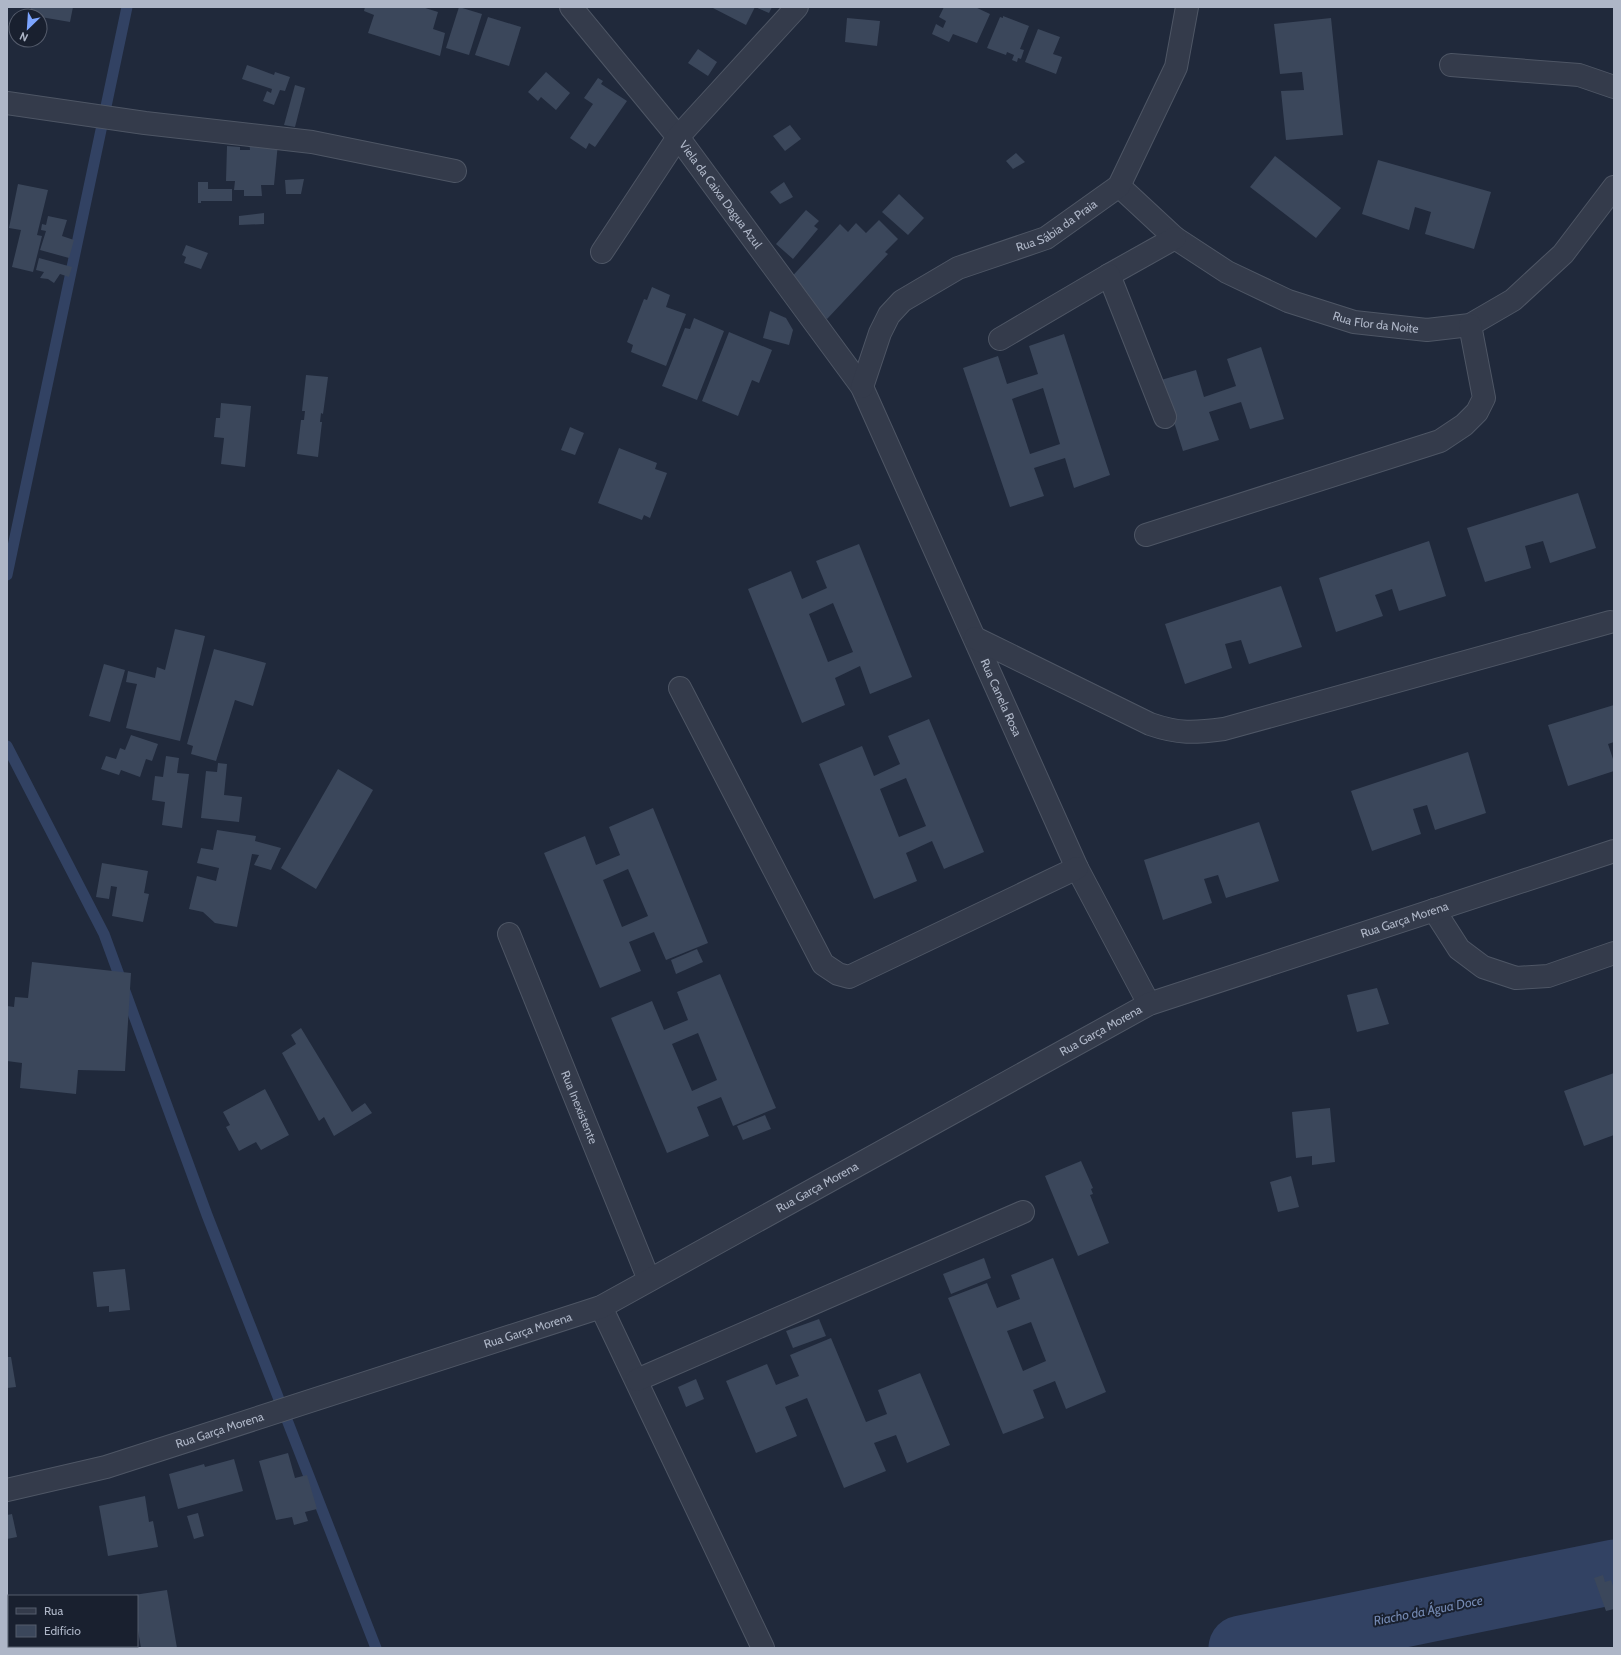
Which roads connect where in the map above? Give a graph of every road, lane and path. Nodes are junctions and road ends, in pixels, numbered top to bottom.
1 (571, 7) edge
2 (797, 7) edge
3 (1187, 7) edge
4 (1451, 65) dead end
5 (1614, 87) edge
6 (7, 103) edge
7 (678, 137) junction
8 (455, 171) dead end
9 (1119, 186) junction
10 (1614, 187) edge
11 (1174, 238) junction
12 (602, 252) dead end
13 (1109, 275) junction
14 (1470, 325) junction
15 (1000, 339) dead end
16 (862, 387) junction
17 (1165, 417) dead end
18 (1146, 535) dead end
19 (1610, 622) dead end
20 (975, 638) junction
21 (680, 688) dead end
22 (1614, 851) edge
23 (1078, 868) junction
24 (1434, 910) junction
25 (509, 934) dead end
26 (1614, 953) edge
27 (1149, 1004) junction
28 (1023, 1212) dead end
29 (649, 1280) junction
30 (601, 1308) junction
31 (637, 1380) junction
32 (7, 1490) edge
33 (763, 1648) edge

1 - 7 street, Viela da Caixa Dagua Azul
2 - 7 street
3 - 9 street, Rua Sábia da Praia
4 - 5 street
6 - 8 street
7 - 12 street
7 - 16 street, Viela da Caixa Dagua Azul
9 - 11 street, Rua Flor da Noite
9 - 16 street, Rua Sábia da Praia
10 - 14 street, Rua Flor da Noite
11 - 13 street
11 - 14 street, Rua Flor da Noite
13 - 15 street
13 - 17 street
14 - 18 street
16 - 20 street, Rua Canela Rosa
19 - 20 street
20 - 23 street, Rua Canela Rosa
21 - 23 street
22 - 24 street, Rua Garça Morena
23 - 27 street, Rua Canela Rosa
24 - 26 street
24 - 27 street, Rua Garça Morena
25 - 29 street, Rua Inexistente
27 - 29 street, Rua Garça Morena
28 - 31 street
29 - 30 street, Rua Garça Morena
30 - 31 street
30 - 32 street, Rua Garça Morena
31 - 33 street

